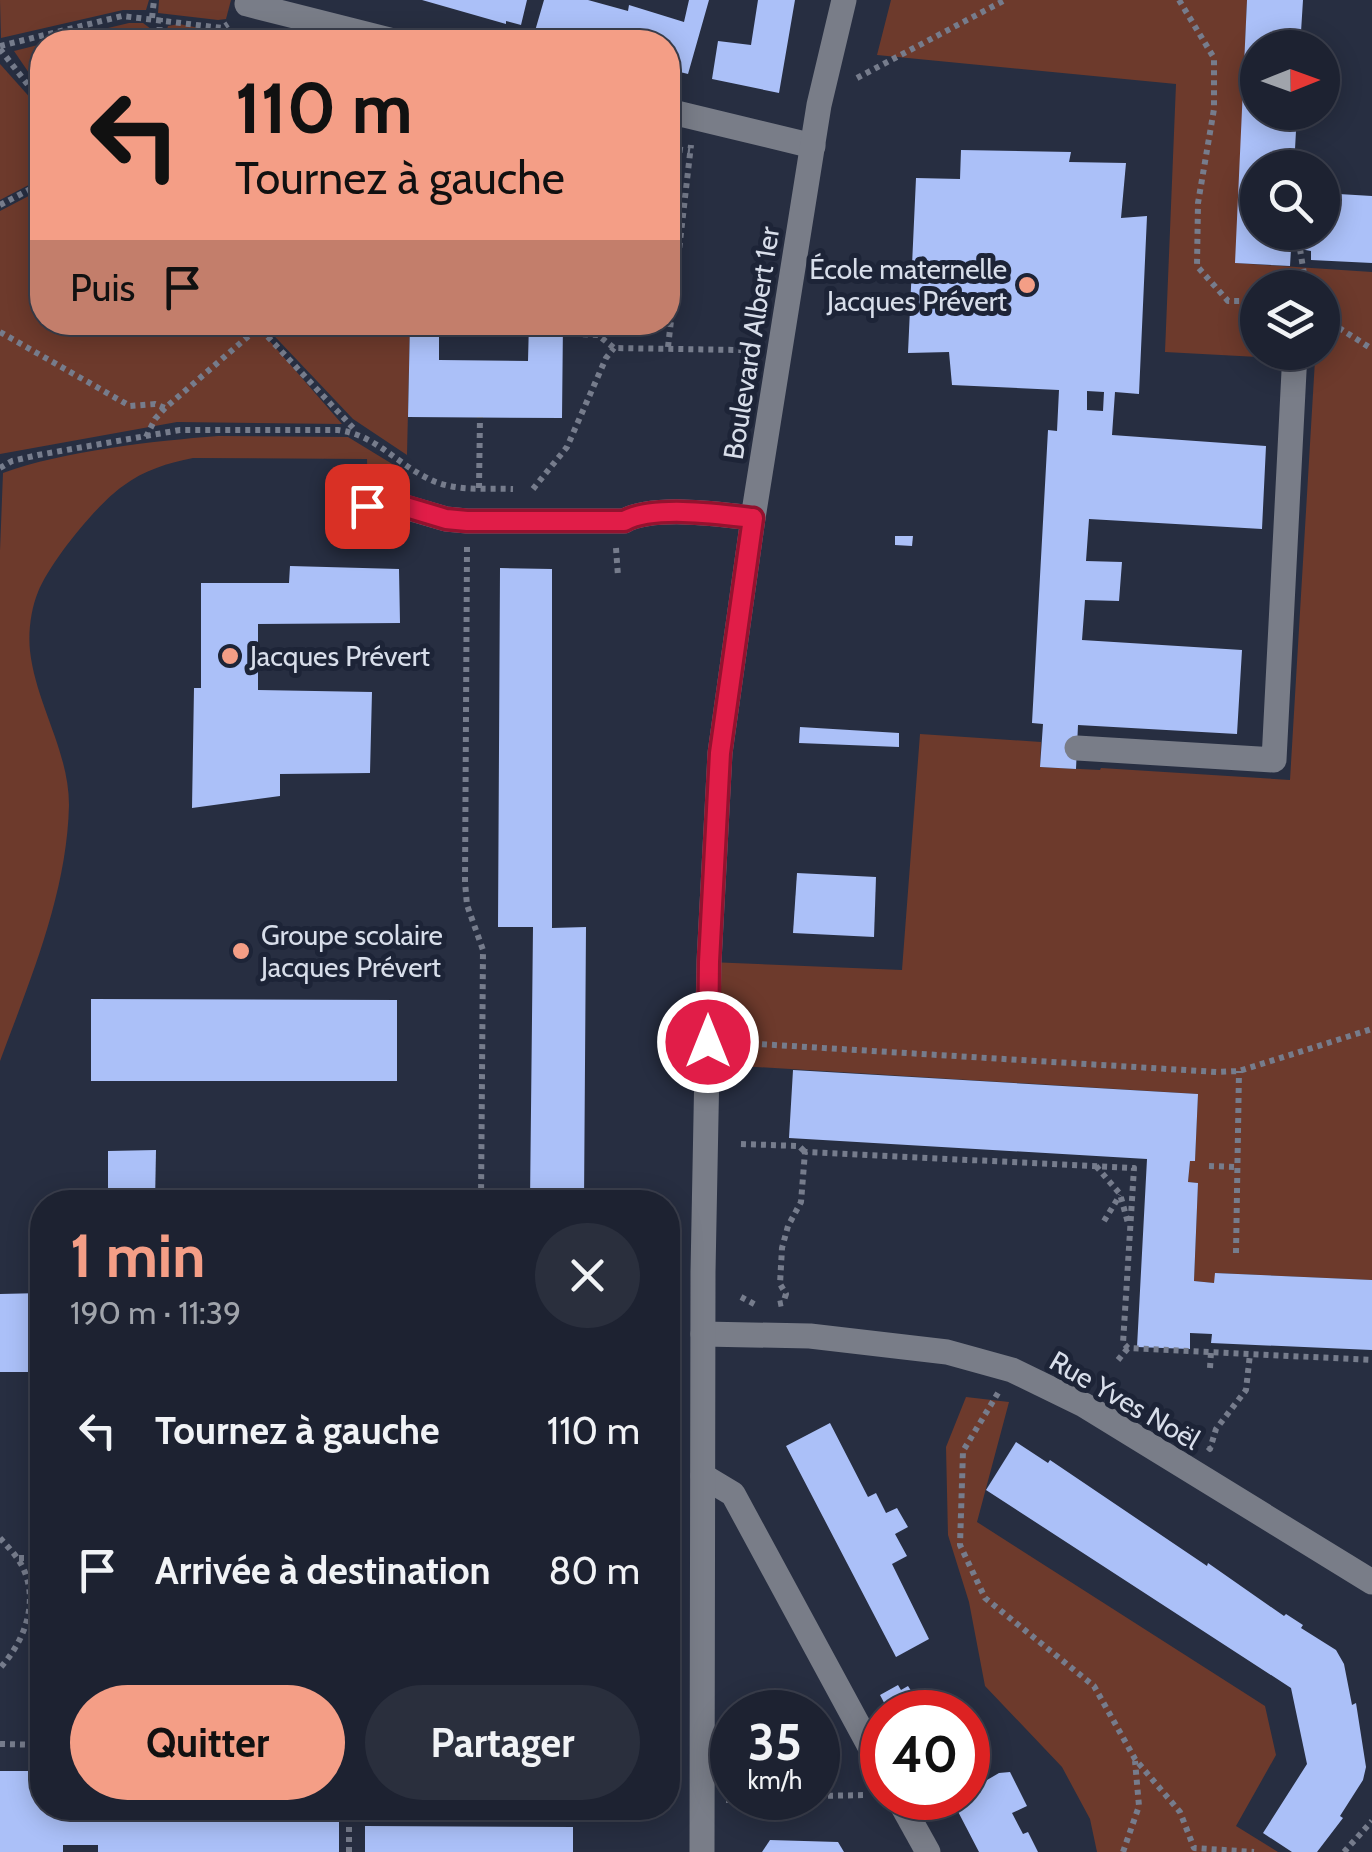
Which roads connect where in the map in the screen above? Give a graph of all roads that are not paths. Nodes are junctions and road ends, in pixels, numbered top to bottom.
1 (844, 0) edge
2 (247, 4) road end
3 (350, 30) edge
4 (680, 114) edge
5 (813, 146) junction
6 (1293, 370) edge
7 (367, 506) dead end
8 (753, 518) junction
9 (1077, 748) dead end
10 (702, 1334) junction
11 (704, 1476) junction
12 (1372, 1582) edge
13 (860, 1728) edge
14 (904, 1820) edge
15 (702, 1852) edge
16 (928, 1852) edge

1 - 5 street, Boulevard Albert 1er
2 - 3 street
4 - 5 street
5 - 8 street, Boulevard Albert 1er
6 - 9 street
7 - 8 street
8 - 10 street, Boulevard Albert 1er
10 - 11 street, Boulevard Albert 1er
10 - 12 street, Rue Yves Noël
11 - 13 street
11 - 15 street, Boulevard Albert 1er
14 - 16 street

